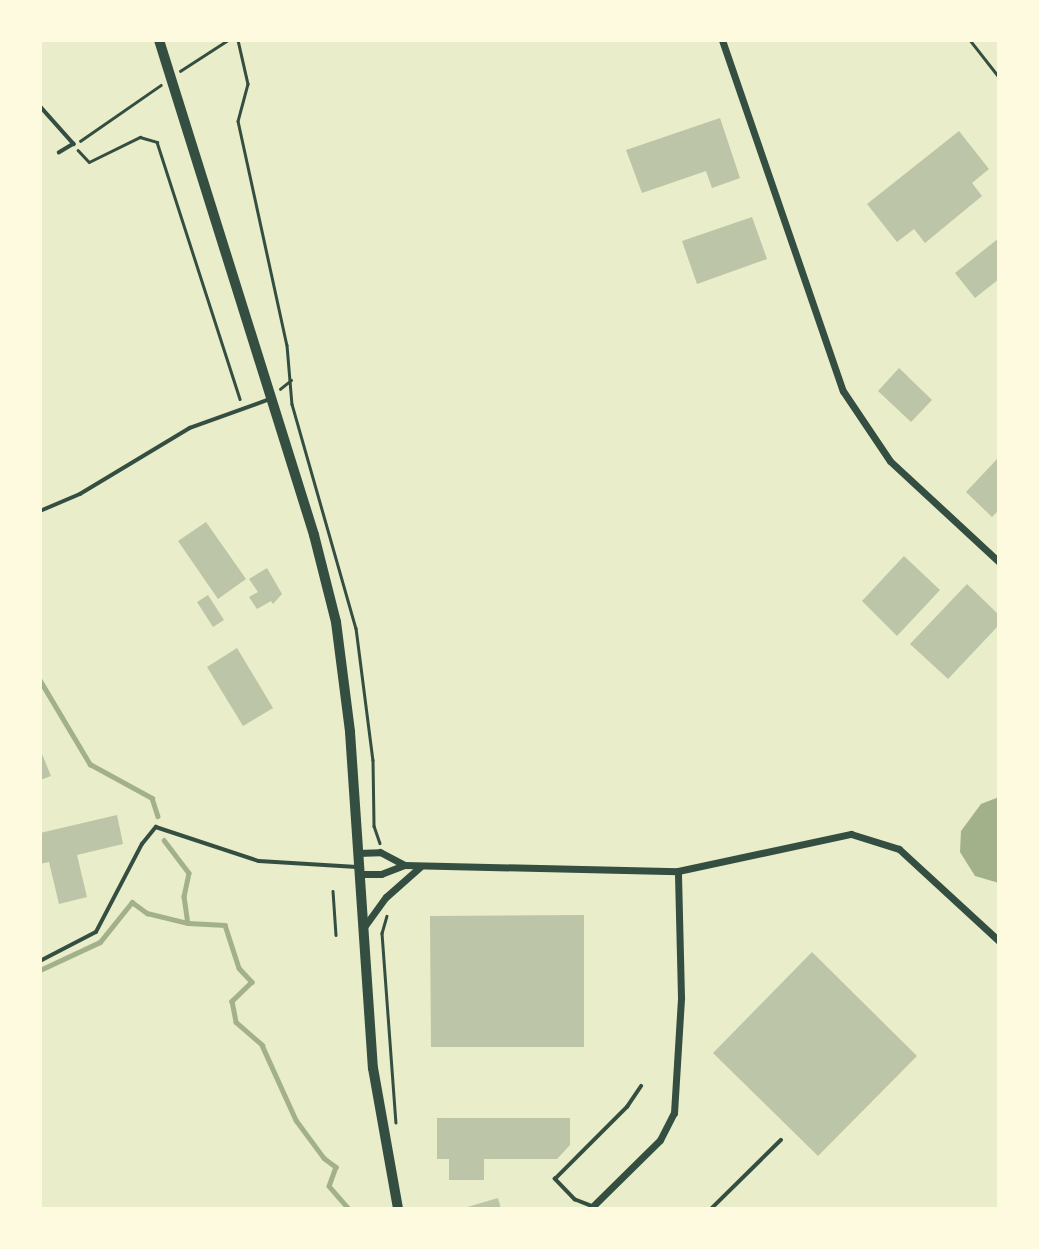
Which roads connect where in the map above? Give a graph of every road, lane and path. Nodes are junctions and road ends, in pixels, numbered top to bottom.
1 (159, 40) edge
2 (228, 40) edge
3 (238, 40) edge
4 (722, 40) edge
5 (970, 40) edge
6 (213, 49) dead end
7 (999, 76) edge
8 (40, 106) edge
9 (117, 117) dead end
10 (74, 144) junction
11 (59, 153) dead end
12 (290, 380) dead end
13 (270, 399) junction
14 (247, 405) junction
15 (40, 511) edge
16 (999, 562) edge
17 (357, 853) junction
18 (404, 866) junction
19 (420, 867) junction
20 (357, 871) junction
21 (678, 871) junction
22 (333, 891) dead end
23 (389, 911) dead end
24 (361, 933) junction
25 (336, 935) dead end
26 (999, 941) edge
27 (40, 961) edge
28 (641, 1086) dead end
29 (396, 1132) dead end
30 (780, 1140) dead end
31 (591, 1207) edge
32 (398, 1209) edge
33 (711, 1209) edge

1 - 13 main road
2 - 6 path
3 - 12 path
4 - 16 street
5 - 7 path
8 - 10 lane
9 - 10 path
10 - 11 lane
10 - 14 path
13 - 14 lane
13 - 17 main road
14 - 15 lane
17 - 18 street
17 - 20 main road
18 - 19 street
18 - 20 street
19 - 21 street
19 - 24 street
20 - 24 main road
20 - 27 lane
21 - 26 street
21 - 31 street
22 - 25 path
23 - 29 path
24 - 32 main road
28 - 31 lane
30 - 33 lane

